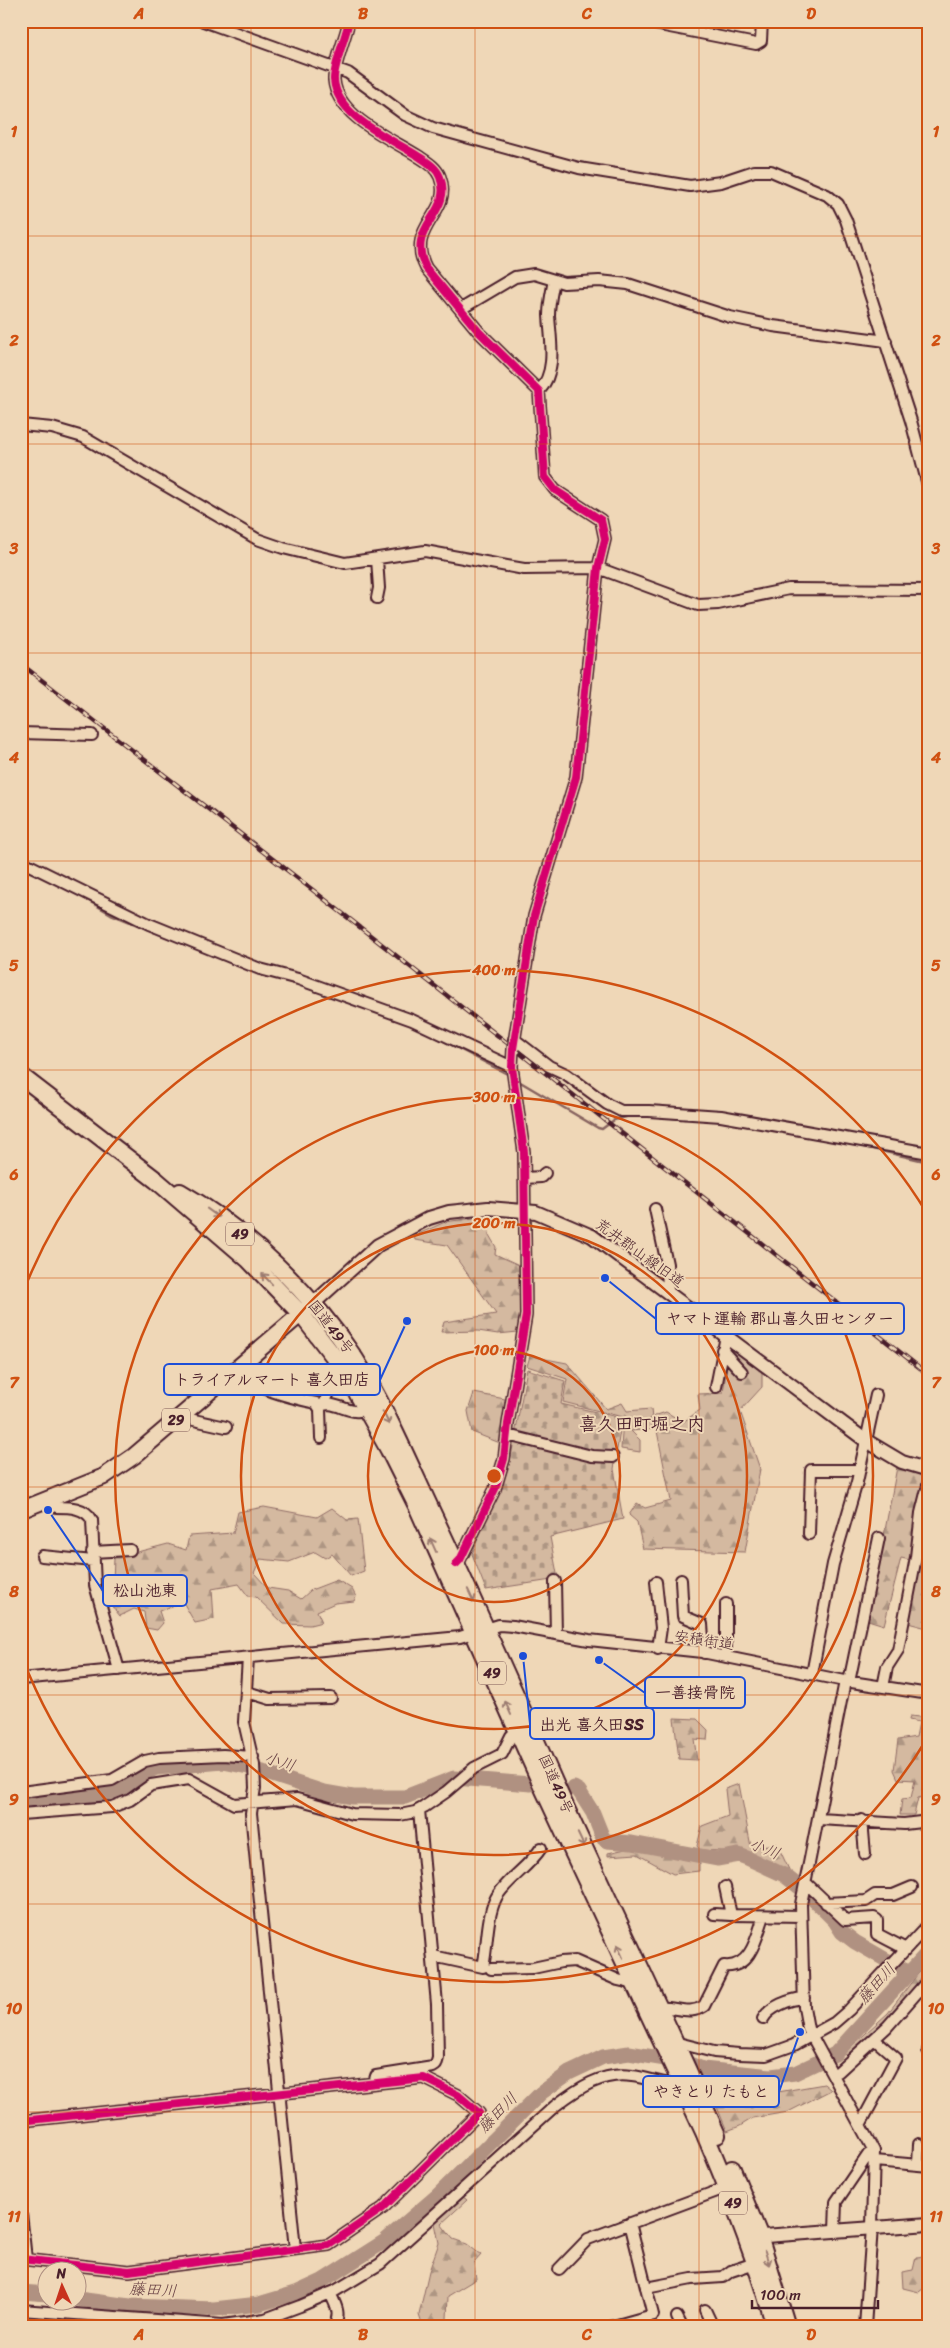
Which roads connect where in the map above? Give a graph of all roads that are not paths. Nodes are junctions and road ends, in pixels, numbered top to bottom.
1 (203, 21) edge
2 (349, 21) edge
3 (640, 21) edge
4 (762, 21) edge
5 (336, 68) junction
6 (554, 280) junction
7 (460, 310) junction
8 (886, 341) junction
9 (539, 391) junction
10 (21, 425) edge
11 (929, 489) edge
12 (377, 559) junction
13 (598, 568) junction
14 (929, 590) edge
15 (377, 598) dead end
16 (21, 733) edge
17 (92, 735) dead end
18 (21, 861) edge
19 (514, 1039) junction
20 (512, 1067) junction
21 (21, 1076) edge
22 (929, 1154) edge
23 (545, 1173) dead end
24 (524, 1178) junction
25 (156, 1180) junction
26 (655, 1209) dead end
27 (524, 1210) junction
28 (668, 1293) junction
29 (314, 1303) junction
30 (301, 1314) junction
31 (726, 1336) junction
32 (722, 1350) junction
33 (233, 1372) junction
34 (338, 1372) junction
35 (742, 1372) dead end
36 (317, 1376) dead end
37 (716, 1387) dead end
38 (876, 1395) dead end
39 (322, 1406) junction
40 (367, 1409) junction
41 (180, 1417) junction
42 (226, 1427) dead end
43 (507, 1435) junction
44 (321, 1438) dead end
45 (866, 1440) junction
46 (613, 1457) dead end
47 (859, 1470) junction
48 (929, 1470) edge
49 (929, 1481) edge
50 (49, 1500) junction
51 (21, 1510) edge
52 (809, 1534) dead end
53 (879, 1538) dead end
54 (130, 1550) dead end
55 (42, 1556) dead end
56 (92, 1556) junction
57 (456, 1564) junction
58 (680, 1580) dead end
59 (555, 1581) dead end
60 (656, 1582) dead end
61 (726, 1604) dead end
62 (481, 1631) junction
63 (556, 1634) junction
64 (658, 1649) junction
65 (704, 1653) junction
66 (726, 1657) junction
67 (248, 1658) junction
68 (119, 1670) junction
69 (812, 1674) junction
70 (21, 1679) edge
71 (847, 1682) junction
72 (883, 1687) junction
73 (247, 1692) junction
74 (929, 1694) edge
75 (331, 1698) dead end
76 (518, 1729) junction
77 (253, 1766) junction
78 (21, 1792) edge
79 (252, 1804) junction
80 (419, 1810) junction
81 (21, 1814) edge
82 (819, 1819) junction
83 (862, 1820) junction
84 (929, 1821) edge
85 (541, 1848) dead end
86 (865, 1854) dead end
87 (725, 1887) dead end
88 (912, 1887) dead end
89 (805, 1888) junction
90 (826, 1903) junction
91 (714, 1914) dead end
92 (731, 1915) junction
93 (764, 1916) junction
94 (801, 1916) junction
95 (929, 1924) edge
96 (904, 1948) junction
97 (433, 1956) junction
98 (491, 1969) dead end
99 (929, 1979) edge
100 (635, 1984) junction
101 (804, 1998) junction
102 (659, 2008) junction
103 (763, 2019) dead end
104 (811, 2034) junction
105 (874, 2039) junction
106 (670, 2044) junction
107 (835, 2073) junction
108 (374, 2083) junction
109 (686, 2084) junction
110 (279, 2094) junction
111 (21, 2121) edge
112 (860, 2125) junction
113 (919, 2144) dead end
114 (874, 2156) junction
115 (918, 2164) junction
116 (929, 2166) edge
117 (728, 2187) junction
118 (21, 2213) edge
119 (630, 2223) junction
120 (929, 2224) edge
121 (872, 2227) junction
122 (835, 2230) junction
123 (753, 2236) junction
124 (295, 2249) junction
125 (24, 2259) edge
126 (755, 2263) junction
127 (559, 2269) dead end
128 (646, 2288) junction
129 (330, 2293) junction
130 (21, 2310) edge
131 (705, 2310) dead end
132 (647, 2322) edge
133 (333, 2327) edge
134 (610, 2327) edge
135 (713, 2327) edge
136 (775, 2327) edge
137 (786, 2327) edge
138 (865, 2327) edge

1 - 5 street
2 - 5 street
3 - 4 street
5 - 7 street
5 - 8 street
6 - 7 street
6 - 8 street
6 - 9 street
7 - 9 street
8 - 11 street
9 - 13 street
10 - 12 street
12 - 13 street
12 - 15 street
13 - 14 street
13 - 19 street
16 - 17 street
18 - 20 street
19 - 20 street
19 - 22 street
20 - 24 street
21 - 25 highway, 国道49号 / 49
23 - 24 street
24 - 27 street
25 -> 29 highway, 国道49号 / 49
30 -> 25 highway, 国道49号 / 49
26 - 28 street
27 - 28 street, 荒井郡山線旧道
27 - 29 street, 荒井郡山線旧道
27 - 43 street
28 - 31 street, 荒井郡山線旧道
29 - 30 main road, 29
29 -> 57 highway, 国道49号 / 49
30 - 33 main road, 29
30 - 34 highway, 国道49号 / 49
31 - 32 street
31 - 45 street, 荒井郡山線旧道
32 - 35 street
32 - 37 street
33 - 39 street
33 - 41 main road, 29
34 - 36 street
34 - 39 street
34 - 40 highway, 国道49号 / 49
38 - 45 street
39 - 40 street
39 - 44 street
62 -> 40 highway, 国道49号 / 49
41 - 42 street
41 - 50 main road, 29
43 - 46 street
43 - 57 street
45 - 47 street
45 - 48 street, 荒井郡山線旧道
47 - 52 street
47 - 69 street
49 - 72 street
50 - 51 main road, 29
50 - 56 street
53 - 71 street
54 - 56 street
55 - 56 street
56 - 68 street
57 -> 62 highway, 国道49号 / 49
58 - 65 street
59 - 63 street
60 - 64 street
61 - 66 street
62 - 63 street, 安積街道
62 - 67 street, 安積街道
76 -> 62 highway, 国道49号 / 49
62 -> 102 highway, 国道49号 / 49
63 - 64 street, 安積街道
64 - 65 street, 安積街道
65 - 66 street, 安積街道
66 - 69 street, 安積街道
67 - 68 street, 安積街道
67 - 73 street
68 - 70 street, 安積街道
69 - 71 street, 安積街道
71 - 72 street, 安積街道
71 - 82 street
72 - 74 street, 安積街道
73 - 75 street
73 - 77 street
76 - 80 street
100 -> 76 highway, 国道49号 / 49
77 - 78 street
77 - 79 street
79 - 80 street
79 - 81 street
79 - 110 street
80 - 97 street
82 - 83 street
82 - 89 street
83 - 84 street
83 - 86 street
85 - 97 street
87 - 92 street
88 - 90 street
89 - 90 street
89 - 94 street
90 - 96 street
91 - 92 street
92 - 93 street
93 - 94 street
93 - 102 street
94 - 101 street
95 - 96 street
96 - 104 street
97 - 108 street
98 - 100 street
99 - 105 street
100 - 106 highway, 国道49号 / 49
101 - 103 street
101 - 104 street
102 - 106 highway, 国道49号 / 49
104 - 106 street
104 - 107 street
105 - 107 street
105 - 112 street
106 - 109 highway, 国道49号 / 49
107 - 112 street
108 - 110 street
108 - 124 street
109 - 117 highway, 国道49号 / 49
109 - 123 highway, 国道49号 / 49
109 - 129 street
110 - 111 street
110 - 124 street
112 - 114 street
113 - 115 street
114 - 115 street
114 - 121 street
114 - 122 street
115 - 116 street
117 - 119 street
117 - 123 highway, 国道49号 / 49
118 - 125 street
119 - 127 street
119 - 128 street
120 - 121 street
121 - 122 street
121 - 138 street
122 - 123 street
123 - 126 highway, 国道49号 / 49
123 -> 137 highway, 国道49号 / 49
124 - 125 street
126 - 128 street
126 - 136 highway, 国道49号 / 49
128 - 132 street
129 - 130 street
129 - 133 street
131 - 135 street
132 - 134 street

